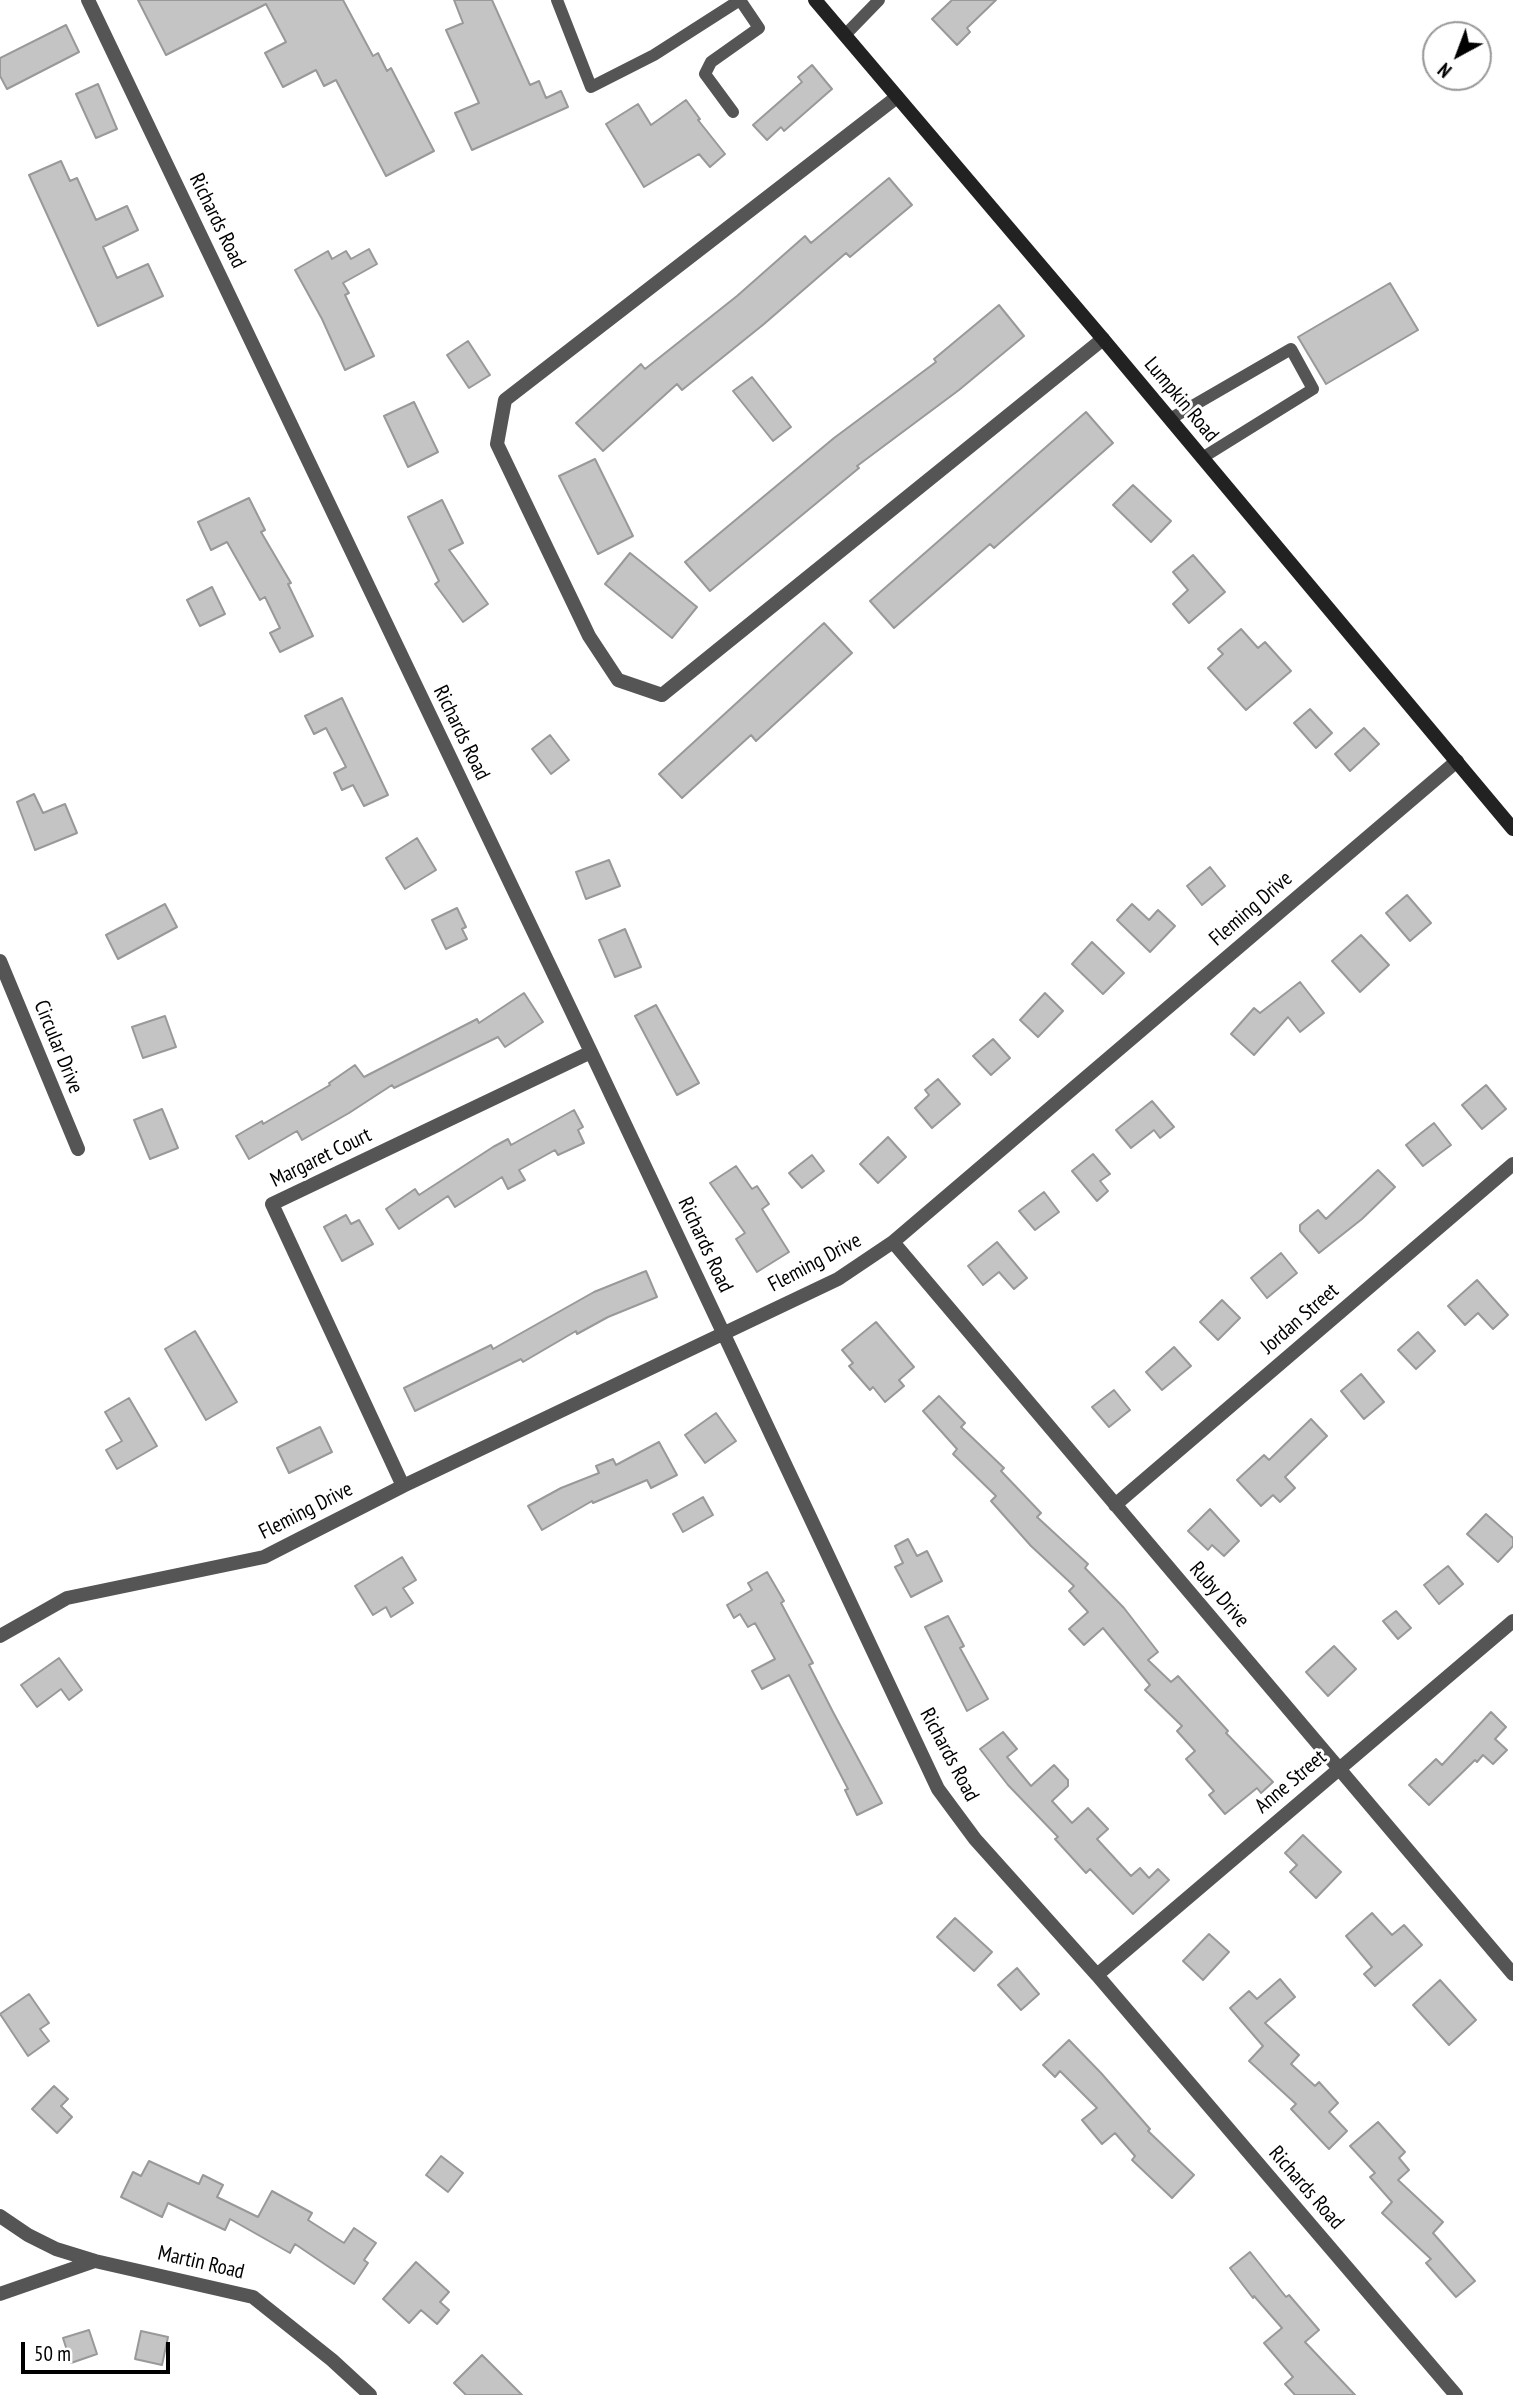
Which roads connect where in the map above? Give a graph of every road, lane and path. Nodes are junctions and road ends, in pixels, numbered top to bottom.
1 (88, 0) edge
2 (557, 0) edge
3 (740, 0) edge
4 (815, 0) edge
5 (879, 0) edge
6 (845, 35) junction
7 (897, 97) junction
8 (733, 112) dead end
9 (1103, 339) junction
10 (1170, 419) junction
11 (1202, 458) junction
12 (1457, 761) junction
13 (1513, 829) edge
14 (0, 961) edge
15 (591, 1052) junction
16 (78, 1149) dead end
17 (1513, 1164) edge
18 (893, 1242) junction
19 (723, 1333) junction
20 (403, 1486) junction
21 (1115, 1506) junction
22 (1513, 1621) edge
23 (0, 1636) edge
24 (1340, 1767) junction
25 (1097, 1975) junction
26 (1513, 1975) edge
27 (0, 2216) edge
28 (95, 2261) junction
29 (0, 2294) edge
30 (370, 2395) edge
31 (1456, 2395) edge

1 - 15 street, Richards Road
2 - 3 lane
3 - 8 lane
4 - 6 main road, Lumpkin Road
5 - 6 lane
6 - 7 main road, Lumpkin Road
7 - 9 main road, Lumpkin Road
7 - 9 street
9 - 10 main road, Lumpkin Road
10 - 11 main road, Lumpkin Road
10 - 11 lane
11 - 12 main road, Lumpkin Road
12 - 13 main road, Lumpkin Road
12 - 18 street, Fleming Drive
14 - 16 street, Circular Drive
15 - 19 street, Richards Road
15 - 20 street, Margaret Court
17 - 21 street, Jordan Street
18 - 19 street, Fleming Drive
18 - 21 street, Ruby Drive
19 - 20 street, Fleming Drive
19 - 25 street, Richards Road
20 - 23 street, Fleming Drive
21 - 24 street, Ruby Drive
22 - 24 street, Anne Street
24 - 25 street, Anne Street
24 - 26 street, Ruby Drive
25 - 31 street, Richards Road
27 - 28 street, Martin Road
28 - 29 street
28 - 30 street, Martin Road

